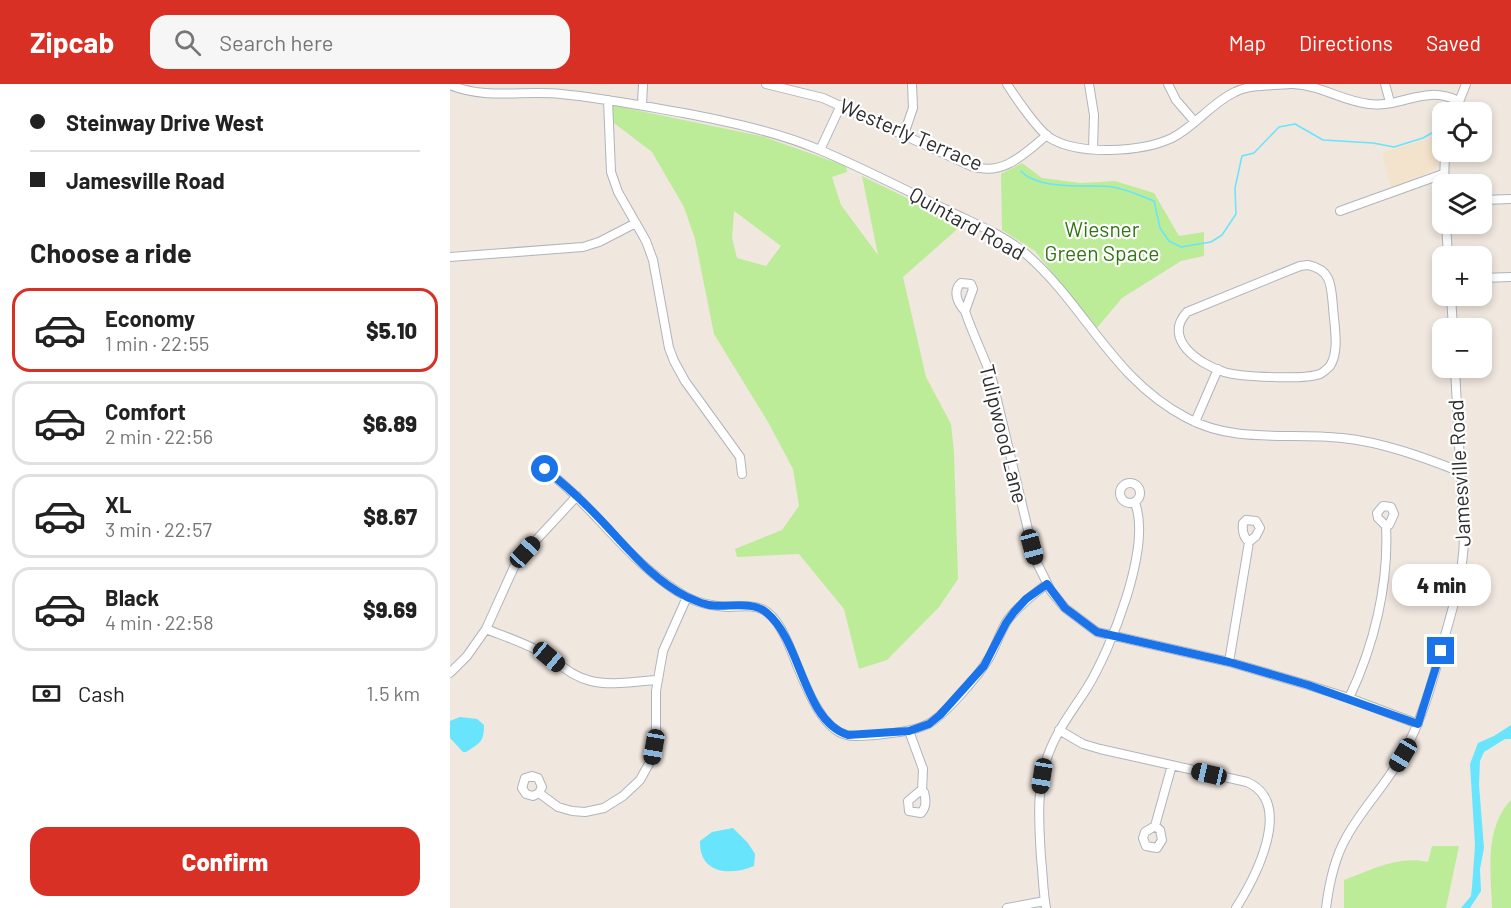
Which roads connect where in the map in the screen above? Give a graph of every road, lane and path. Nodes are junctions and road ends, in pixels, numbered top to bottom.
1 (644, 84) edge
2 (766, 84) edge
3 (912, 84) edge
4 (1007, 84) edge
5 (1089, 84) edge
6 (1168, 84) edge
7 (1292, 84) edge
8 (1305, 84) edge
9 (1385, 84) edge
10 (1466, 84) edge
11 (450, 85) edge
12 (1247, 86) edge
13 (608, 100) junction
14 (1459, 101) joint
15 (1390, 102) junction
16 (642, 105) junction
17 (841, 105) junction
18 (1195, 122) junction
19 (904, 134) junction
20 (1047, 135) junction
21 (1093, 149) junction
22 (820, 150) junction
23 (1444, 162) edge
24 (1443, 174) edge
25 (1432, 178) edge
26 (1511, 199) edge
27 (1492, 200) edge
28 (1340, 211) dead end
29 (636, 223) junction
30 (450, 257) edge
31 (1511, 277) edge
32 (1492, 278) edge
33 (965, 311) dead end
34 (1218, 369) junction
35 (1456, 378) edge
36 (1195, 422) junction
37 (545, 469) dead end
38 (1461, 472) junction
39 (742, 474) dead end
40 (577, 496) junction
41 (1135, 503) dead end
42 (1386, 526) dead end
43 (1249, 542) dead end
44 (1047, 584) junction
45 (687, 597) junction
46 (486, 630) junction
47 (1113, 637) junction
48 (1229, 662) junction
49 (450, 673) edge
50 (657, 680) junction
51 (1349, 698) junction
52 (1418, 724) junction
53 (1059, 730) junction
54 (909, 731) junction
55 (1172, 765) junction
56 (922, 790) dead end
57 (539, 793) dead end
58 (1155, 826) dead end
59 (1045, 904) edge
60 (1007, 908) edge
61 (1236, 908) edge
62 (1326, 908) edge

1 - 16 street
2 - 17 street, Westerly Terrace
3 - 19 street
4 - 20 street
5 - 21 street
6 - 18 street
7 - 8 street
7 - 12 street
8 - 15 street
9 - 15 street
10 - 14 street
11 - 13 street, Quintard Road
12 - 18 street
13 - 16 street, Quintard Road
13 - 29 street
14 - 15 street
16 - 22 street, Quintard Road
17 - 19 street, Westerly Terrace
17 - 22 street
18 - 21 street
19 - 20 street, Westerly Terrace
20 - 21 street
22 - 36 street, Quintard Road
23 - 24 street
25 - 28 street
26 - 27 street
29 - 30 street
29 - 39 street
31 - 32 street
33 - 44 street, Tulipwood Lane
34 - 34 street
34 - 36 street
35 - 38 street, Jamesville Road
36 - 38 street, Quintard Road
37 - 40 street
38 - 52 street, Jamesville Road
40 - 45 street
40 - 46 street
41 - 47 street
42 - 51 street
43 - 48 street
44 - 47 street, Tulipwood Lane
44 - 54 street
45 - 50 street
45 - 54 street
46 - 49 street
46 - 50 street
47 - 48 street, Tulipwood Lane
47 - 53 street
48 - 51 street, Tulipwood Lane
50 - 57 street
51 - 52 street, Tulipwood Lane
52 - 62 street, Jamesville Road
53 - 55 street
53 - 59 street
54 - 56 street
55 - 58 street
55 - 61 street
59 - 60 street

